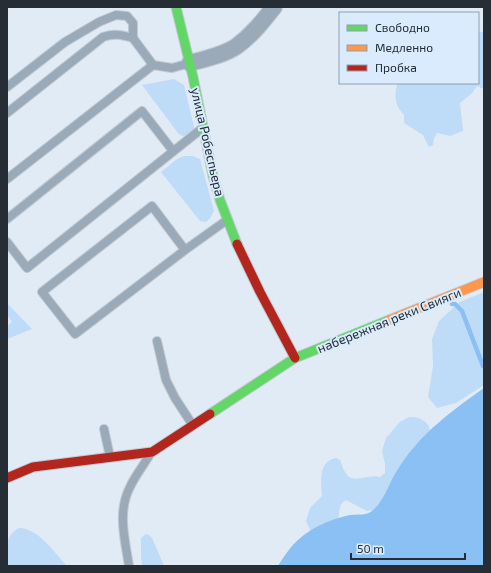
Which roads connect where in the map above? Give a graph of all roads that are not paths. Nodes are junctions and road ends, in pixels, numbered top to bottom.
1 (176, 7) edge
2 (274, 7) edge
3 (133, 38) junction
4 (190, 63) junction
5 (153, 65) junction
6 (7, 87) edge
7 (7, 113) edge
8 (202, 128) junction
9 (173, 152) junction
10 (7, 180) edge
11 (7, 219) edge
12 (228, 220) junction
13 (7, 242) edge
14 (185, 250) junction
15 (484, 282) edge
16 (157, 341) dead end
17 (295, 358) junction
18 (193, 425) junction
19 (104, 429) dead end
20 (152, 452) junction
21 (110, 458) junction
22 (7, 478) edge
23 (129, 566) edge

1 - 4 street, улица Робеспьера
2 - 4 street
3 - 5 lane
3 - 6 lane
3 - 7 lane
4 - 5 lane
4 - 8 street, улица Робеспьера
5 - 10 lane
8 - 9 lane
8 - 12 street, улица Робеспьера
9 - 11 lane
9 - 13 lane
12 - 14 lane
12 - 17 street, улица Робеспьера
14 - 14 lane
15 - 17 street, набережная реки Свияги
16 - 18 lane
17 - 18 street, набережная реки Свияги
18 - 20 street, набережная реки Свияги
19 - 21 lane
20 - 21 street
20 - 23 lane
21 - 22 street

